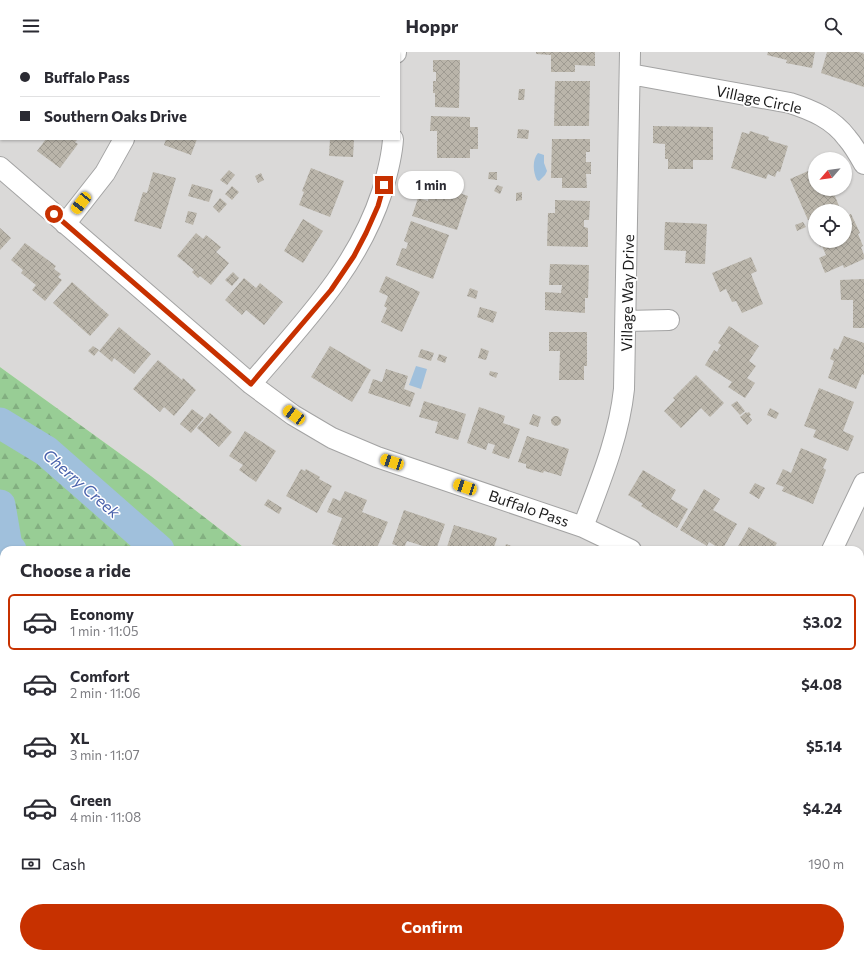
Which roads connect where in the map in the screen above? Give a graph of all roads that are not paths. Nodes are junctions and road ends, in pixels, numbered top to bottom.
1 (630, 52) edge
2 (630, 74) junction
3 (123, 140) edge
4 (393, 140) edge
5 (864, 164) edge
6 (0, 167) edge
7 (65, 224) junction
8 (668, 320) dead end
9 (626, 321) junction
10 (251, 384) junction
11 (864, 483) edge
12 (583, 526) junction
13 (623, 546) edge
14 (834, 546) edge

1 - 2 street, Village Way Drive
2 - 5 street, Village Circle
2 - 9 street, Village Way Drive
3 - 7 street
4 - 10 street
6 - 7 street, Buffalo Pass
7 - 10 street, Buffalo Pass
8 - 9 street
9 - 12 street, Village Way Drive
10 - 12 street, Buffalo Pass
11 - 14 street
12 - 13 street, Buffalo Pass

